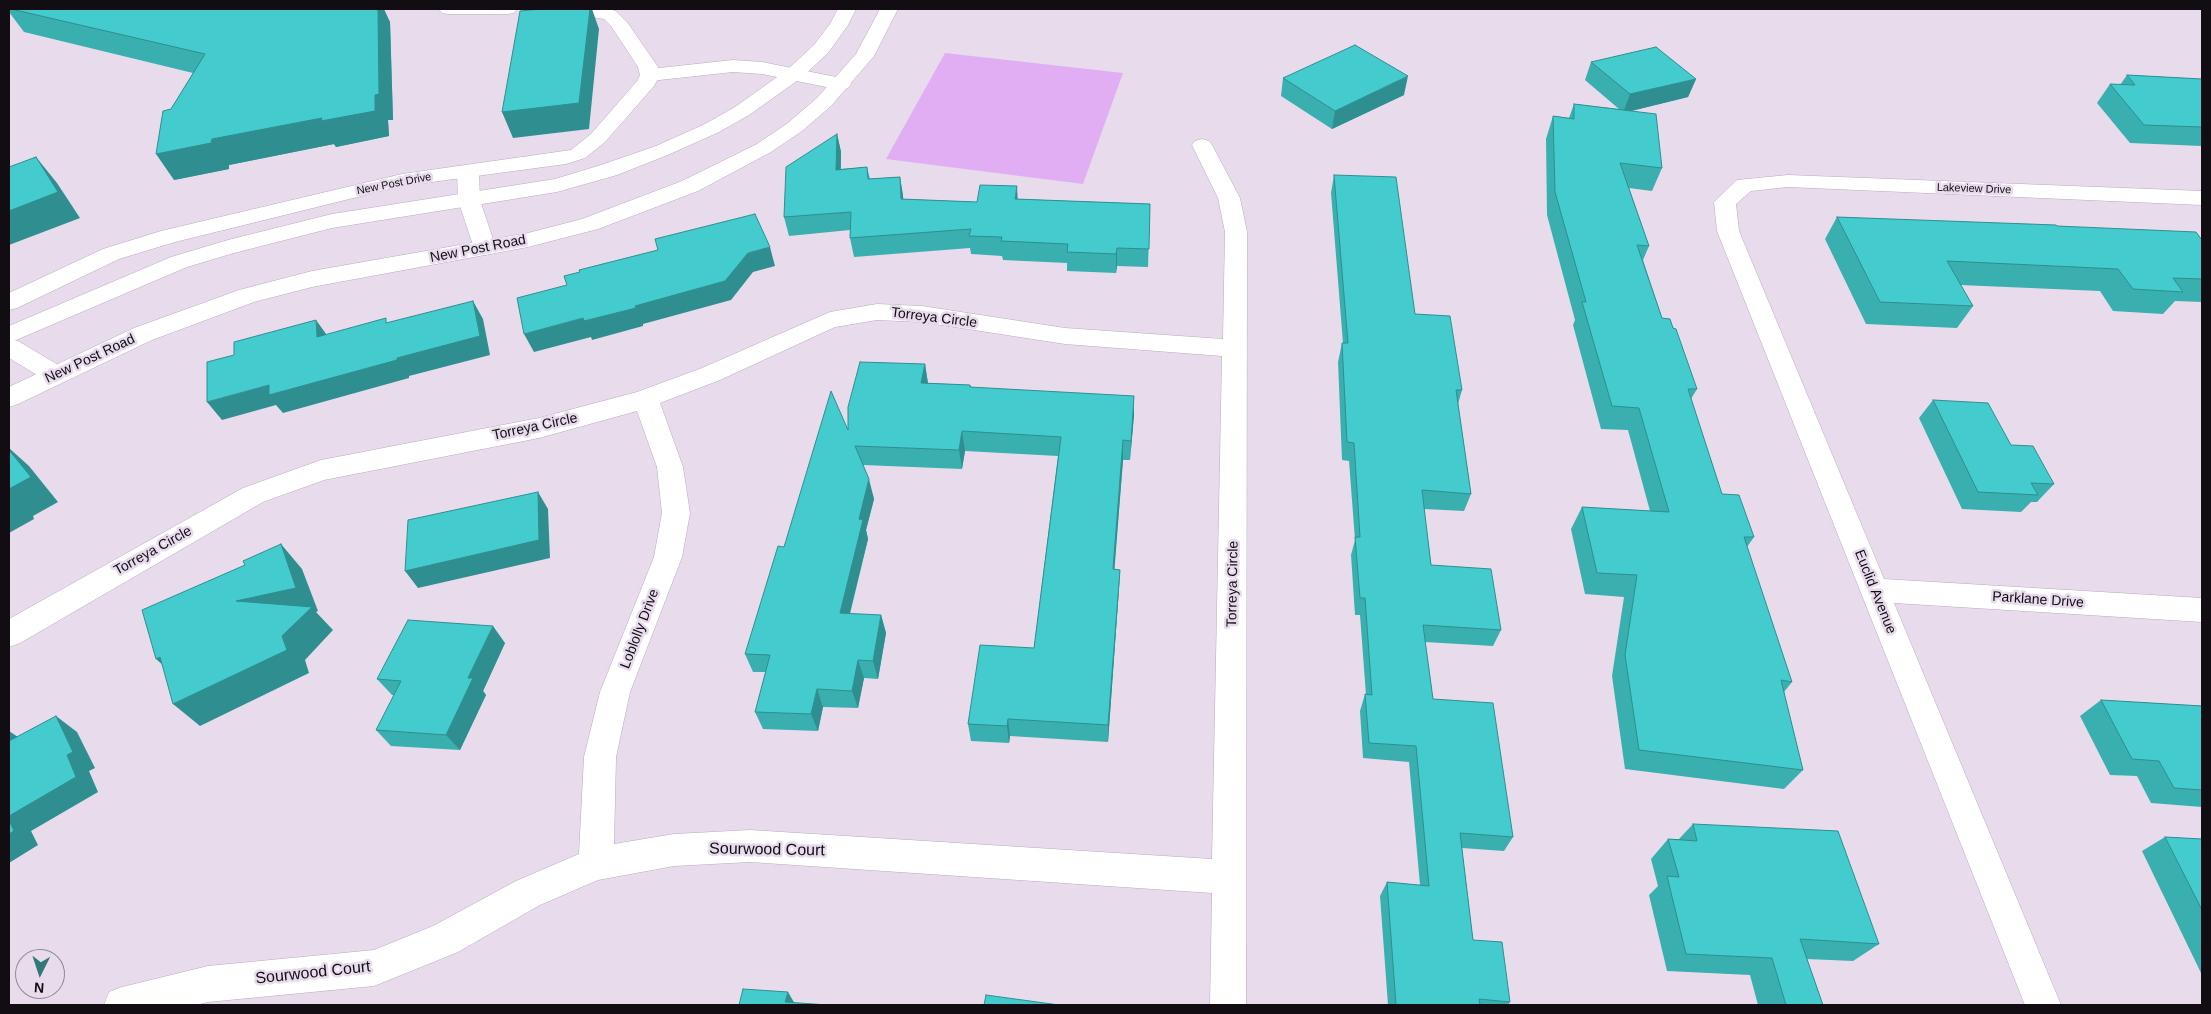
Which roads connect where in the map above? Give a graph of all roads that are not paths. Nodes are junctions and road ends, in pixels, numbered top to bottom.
1 (448, 9) edge
2 (508, 9) edge
3 (574, 9) edge
4 (847, 9) edge
5 (890, 9) edge
6 (794, 74) junction
7 (650, 75) junction
8 (841, 84) junction
9 (1202, 145) dead end
10 (468, 172) junction
11 (1745, 185) joint
12 (2202, 198) edge
13 (469, 200) junction
14 (485, 248) junction
15 (9, 302) edge
16 (9, 335) edge
17 (9, 347) edge
18 (1236, 348) junction
19 (56, 375) junction
20 (9, 398) edge
21 (646, 399) junction
22 (1873, 590) junction
23 (2202, 610) edge
24 (9, 634) edge
25 (596, 864) junction
26 (1230, 877) junction
27 (122, 1005) edge
28 (1228, 1005) edge
29 (2043, 1005) edge

1 - 2 street
3 - 7 street
4 - 6 street
5 - 8 street, New Post Road
6 - 7 street
6 - 8 street
6 - 13 street
7 - 10 street, New Post Drive
8 - 14 street, New Post Road
9 - 18 street
10 - 13 street
10 - 15 street, New Post Drive
11 - 12 street, Lakeview Drive
11 - 22 street, Euclid Avenue
13 - 14 street
13 - 16 street
14 - 19 street, New Post Road
17 - 19 street
18 - 21 street, Torreya Circle
18 - 26 street, Torreya Circle
19 - 20 street, New Post Road
21 - 24 street, Torreya Circle
21 - 25 street, Loblolly Drive
22 - 23 street, Parklane Drive
22 - 29 street, Euclid Avenue
25 - 26 street, Sourwood Court
25 - 27 street, Sourwood Court
26 - 28 street, Torreya Circle

